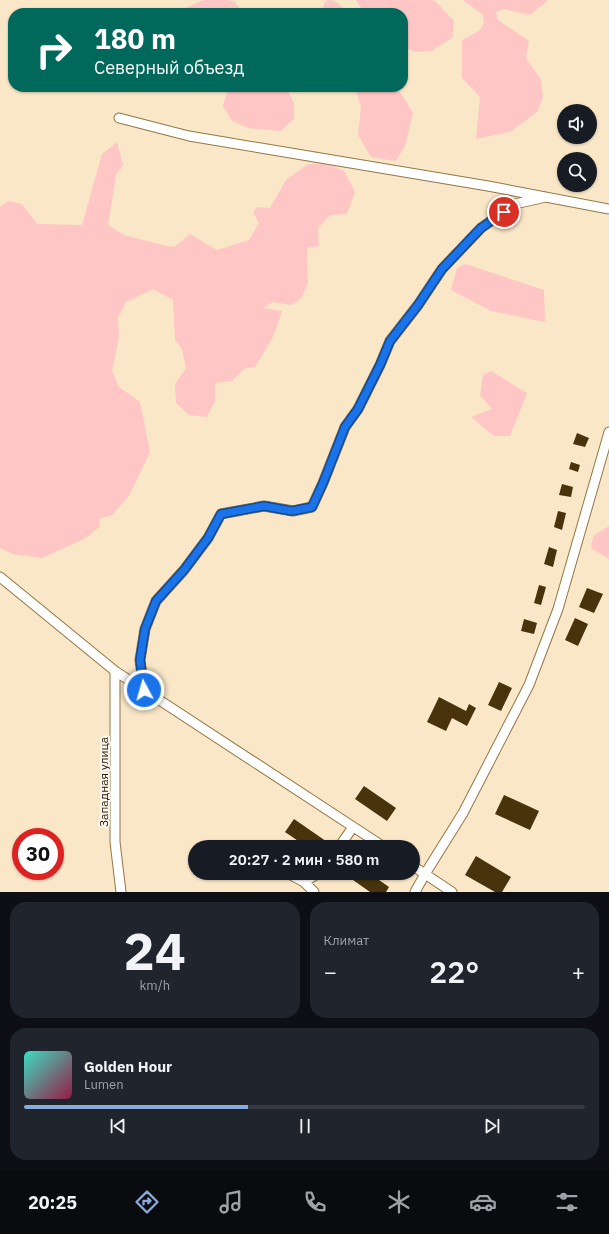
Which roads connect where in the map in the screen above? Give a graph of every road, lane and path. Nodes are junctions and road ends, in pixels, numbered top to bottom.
1 (119, 118) dead end
2 (546, 197) junction
3 (609, 209) edge
4 (609, 432) edge
5 (0, 577) edge
6 (115, 672) junction
7 (144, 690) junction
8 (353, 827) junction
9 (344, 840) edge
10 (373, 840) edge
11 (420, 871) edge
12 (425, 874) junction
13 (300, 880) edge
14 (307, 880) edge
15 (304, 882) junction
16 (121, 892) edge
17 (314, 892) edge
18 (415, 892) edge
19 (452, 892) edge

1 - 2 street
2 - 3 street
2 - 7 street
4 - 12 street
5 - 6 street
6 - 7 street
6 - 16 street, Западная улица
7 - 8 street
8 - 9 street
8 - 10 street
11 - 12 street
12 - 18 street
12 - 19 street
13 - 15 street
14 - 15 street
15 - 17 street

